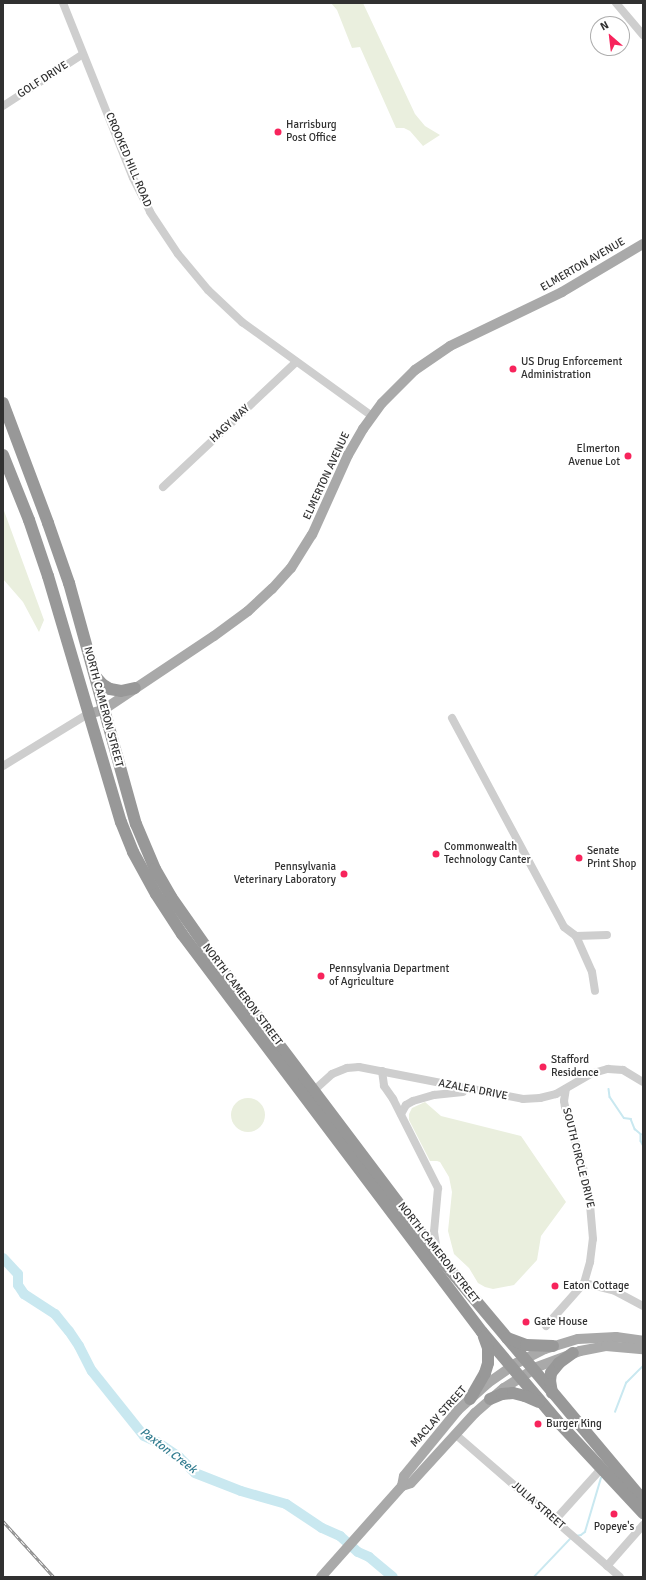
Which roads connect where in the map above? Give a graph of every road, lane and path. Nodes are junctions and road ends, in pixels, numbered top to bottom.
1 (63, 3) edge
2 (616, 3) edge
3 (643, 35) edge
4 (83, 54) junction
5 (3, 106) edge
6 (643, 244) edge
7 (296, 362) junction
8 (3, 403) edge
9 (372, 416) junction
10 (3, 455) edge
11 (164, 487) dead end
12 (95, 676) junction
13 (135, 688) junction
14 (103, 710) junction
15 (88, 714) junction
16 (452, 718) dead end
17 (3, 766) edge
18 (607, 934) dead end
19 (576, 936) junction
20 (595, 991) dead end
21 (382, 1071) junction
22 (643, 1082) edge
23 (566, 1089) junction
24 (476, 1091) junction
25 (307, 1093) junction
26 (401, 1114) junction
27 (440, 1258) junction
28 (584, 1283) junction
29 (643, 1306) edge
30 (546, 1326) dead end
31 (482, 1332) junction
32 (505, 1337) junction
33 (643, 1341) edge
34 (553, 1346) junction
35 (643, 1349) edge
36 (573, 1353) junction
37 (523, 1359) junction
38 (511, 1367) junction
39 (532, 1370) junction
40 (520, 1377) junction
41 (553, 1394) junction
42 (470, 1399) junction
43 (490, 1399) junction
44 (543, 1405) junction
45 (455, 1434) junction
46 (600, 1469) junction
47 (402, 1486) junction
48 (643, 1500) edge
49 (643, 1513) edge
50 (554, 1520) junction
51 (643, 1525) edge
52 (606, 1566) junction
53 (321, 1577) edge
54 (620, 1577) edge

1 - 4 street, CROOKED HILL ROAD
2 - 3 street
4 - 5 street, GOLF DRIVE
4 - 7 street, CROOKED HILL ROAD
6 - 9 main road, ELMERTON AVENUE
7 - 9 street, CROOKED HILL ROAD
7 - 11 street, HAGY WAY
8 - 12 highway, NORTH CAMERON STREET
9 - 13 main road, ELMERTON AVENUE
10 - 15 highway, NORTH CAMERON STREET
12 - 13 highway
12 - 14 highway, NORTH CAMERON STREET
13 - 14 main road, ELMERTON AVENUE
14 - 15 main road, ELMERTON AVENUE
14 - 25 highway, NORTH CAMERON STREET
15 - 17 street
15 - 25 highway, NORTH CAMERON STREET
16 - 19 street
18 - 19 street
19 - 20 street
21 - 24 street, AZALEA DRIVE
21 - 25 street, AZALEA DRIVE
21 - 26 street
22 - 23 street, AZALEA DRIVE
23 - 24 street, AZALEA DRIVE
23 - 28 street, SOUTH CIRCLE DRIVE
24 - 26 street
25 - 27 highway, NORTH CAMERON STREET
25 - 31 highway, NORTH CAMERON STREET
26 - 27 street
27 - 32 highway, NORTH CAMERON STREET
28 - 29 street
28 - 30 street
31 - 38 highway, NORTH CAMERON STREET
31 - 42 highway
32 - 34 highway
32 - 37 highway, NORTH CAMERON STREET
33 - 34 main road, MACLAY STREET
34 - 37 main road, MACLAY STREET
35 - 36 main road, MACLAY STREET
36 - 39 main road, MACLAY STREET
36 - 41 highway
37 - 38 main road, MACLAY STREET
37 - 39 highway, NORTH CAMERON STREET
38 - 40 highway, NORTH CAMERON STREET
38 - 42 main road, MACLAY STREET
39 - 40 main road, MACLAY STREET
39 - 41 highway, NORTH CAMERON STREET
40 - 43 main road, MACLAY STREET
40 - 44 highway, NORTH CAMERON STREET
41 - 48 highway, NORTH CAMERON STREET
42 - 47 main road, MACLAY STREET
43 - 44 highway
43 - 45 main road, MACLAY STREET
44 - 46 highway, NORTH CAMERON STREET
45 - 47 main road, MACLAY STREET
45 - 50 street, JULIA STREET
46 - 49 highway, NORTH CAMERON STREET
46 - 50 street
47 - 53 main road, MACLAY STREET
50 - 52 street, JULIA STREET
51 - 52 street
52 - 54 street, JULIA STREET

